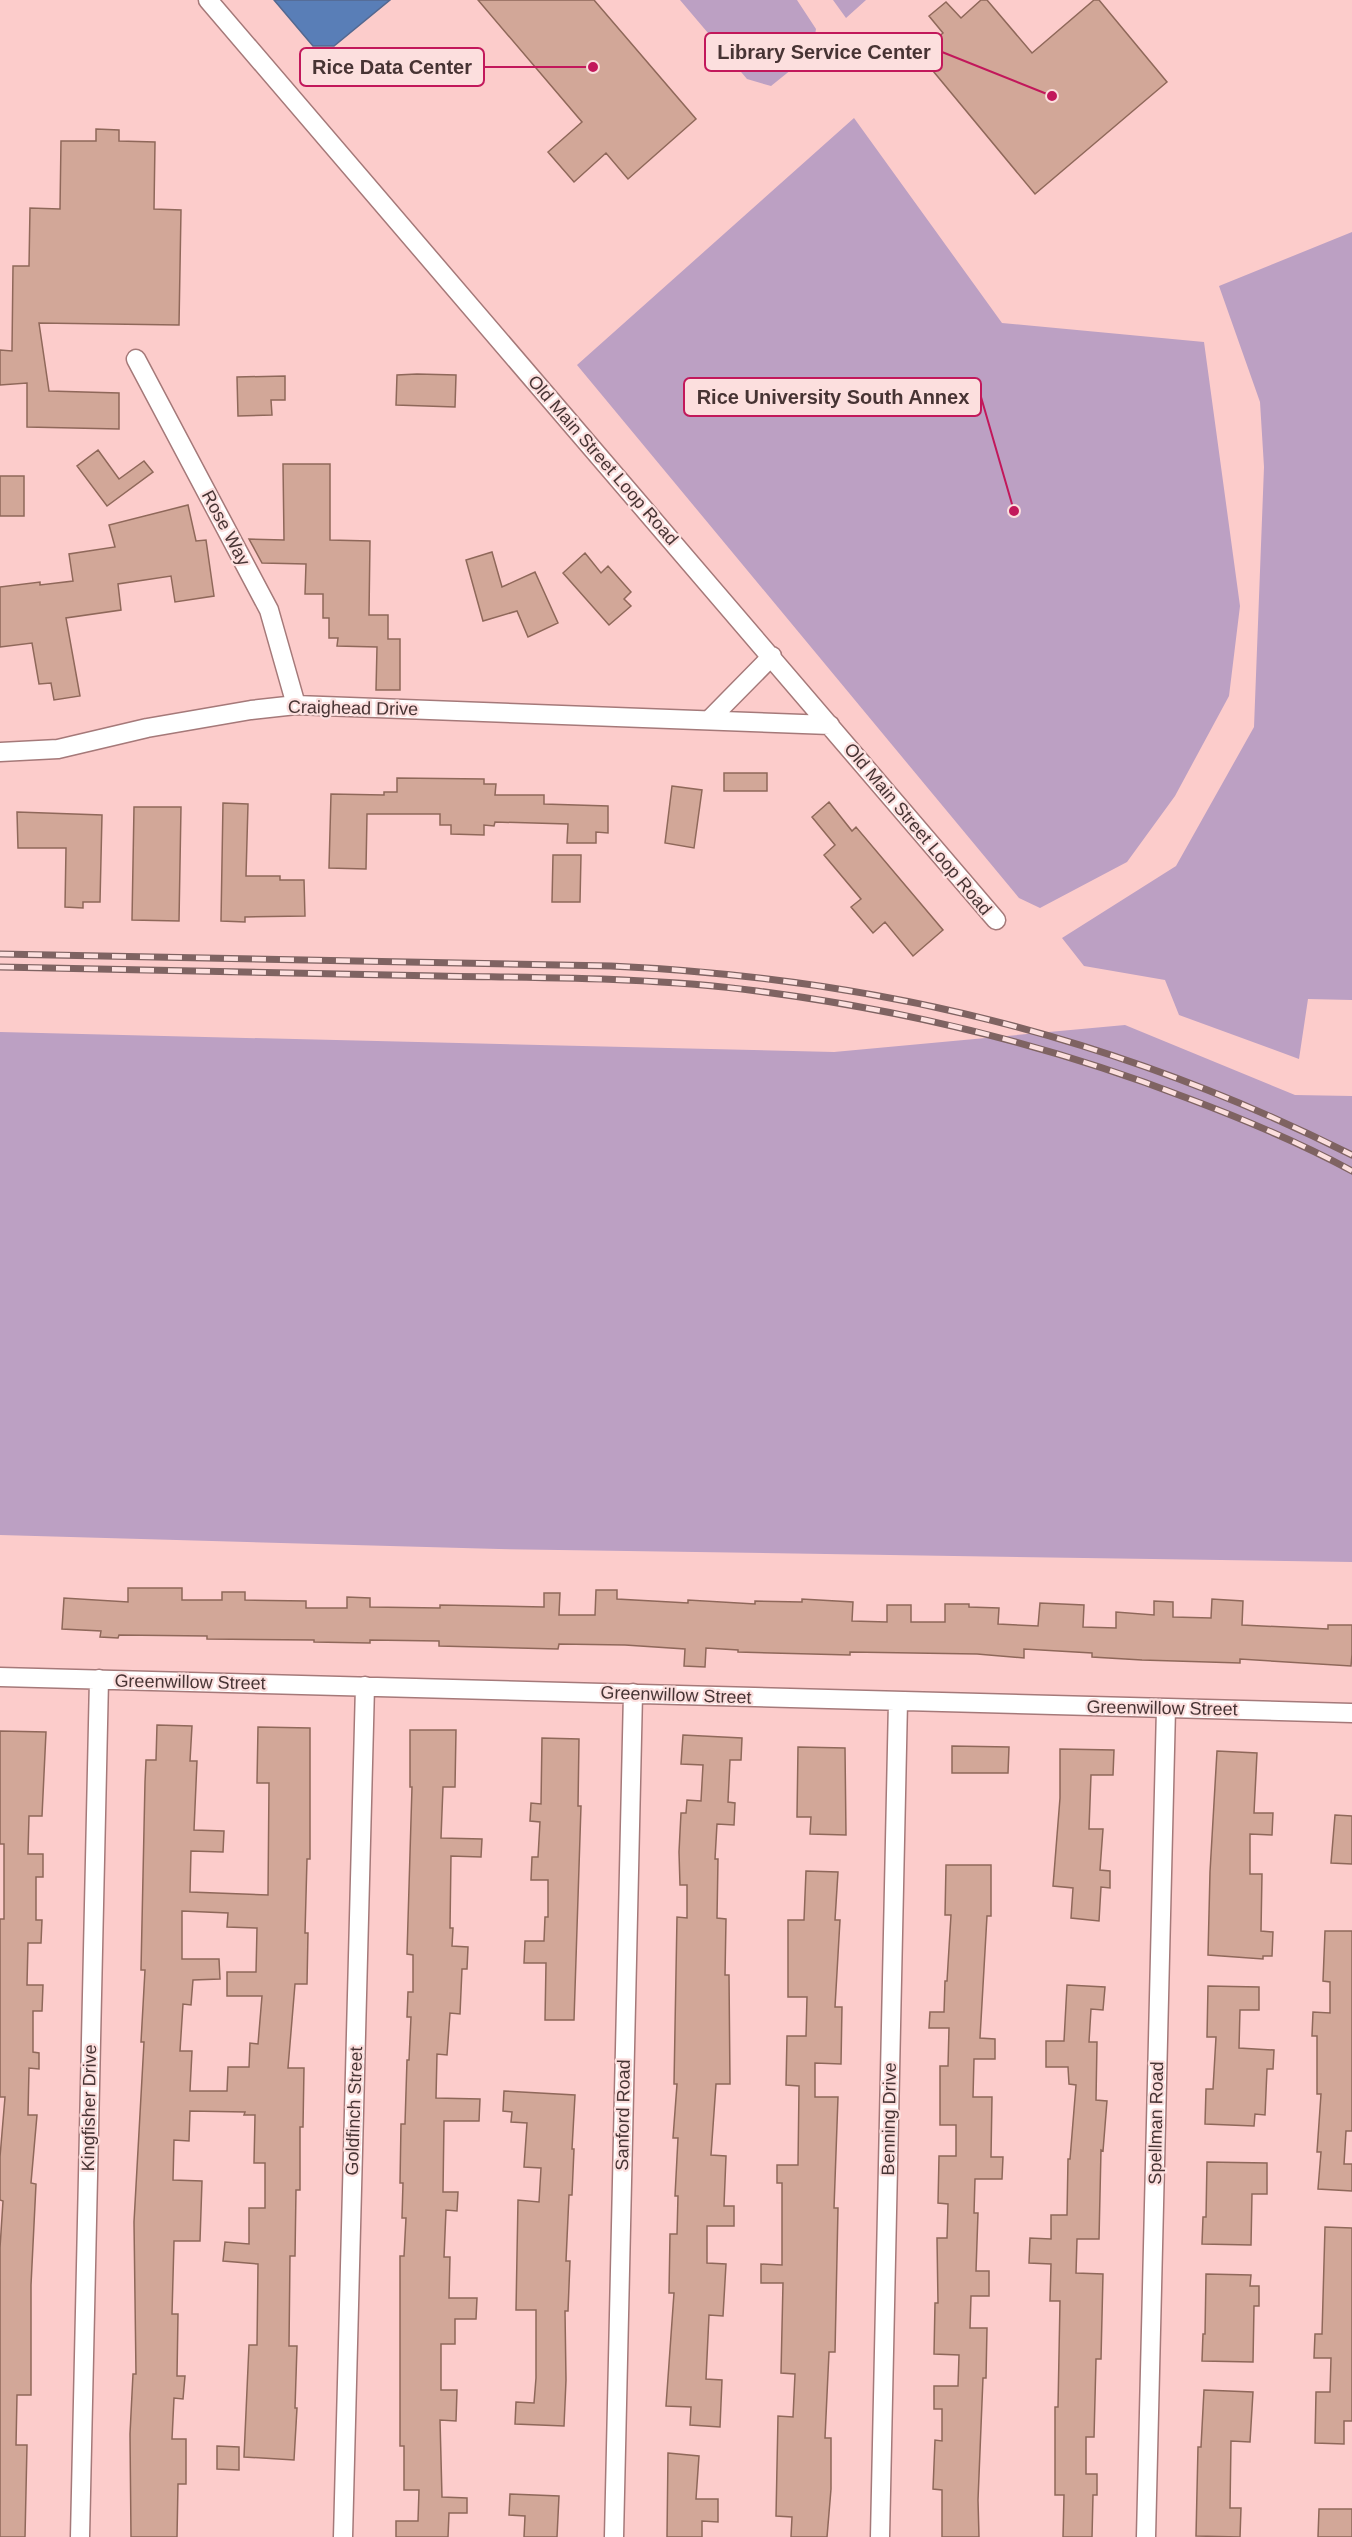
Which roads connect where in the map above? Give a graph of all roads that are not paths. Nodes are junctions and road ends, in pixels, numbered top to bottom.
1 (208, 0) edge
2 (136, 359) dead end
3 (772, 657) junction
4 (296, 705) junction
5 (709, 720) junction
6 (830, 725) junction
7 (0, 752) edge
8 (996, 920) dead end
9 (0, 1677) edge
10 (99, 1680) junction
11 (365, 1686) junction
12 (633, 1693) junction
13 (898, 1701) junction
14 (1166, 1708) junction
15 (1352, 1713) edge
16 (80, 2537) edge
17 (343, 2537) edge
18 (614, 2537) edge
19 (880, 2537) edge
20 (1146, 2537) edge

1 - 3 street, Old Main Street Loop Road
2 - 4 street, Rose Way
3 - 5 street
3 - 6 street, Old Main Street Loop Road
4 - 5 street, Craighead Drive
4 - 7 street, Craighead Drive
5 - 6 street, Craighead Drive
6 - 8 street, Old Main Street Loop Road
9 - 10 street, Greenwillow Street
10 - 11 street, Greenwillow Street
10 - 16 street, Kingfisher Drive
11 - 12 street, Greenwillow Street
11 - 17 street, Goldfinch Street
12 - 13 street, Greenwillow Street
12 - 18 street, Sanford Road
13 - 14 street, Greenwillow Street
13 - 19 street, Benning Drive
14 - 15 street, Greenwillow Street
14 - 20 street, Spellman Road

